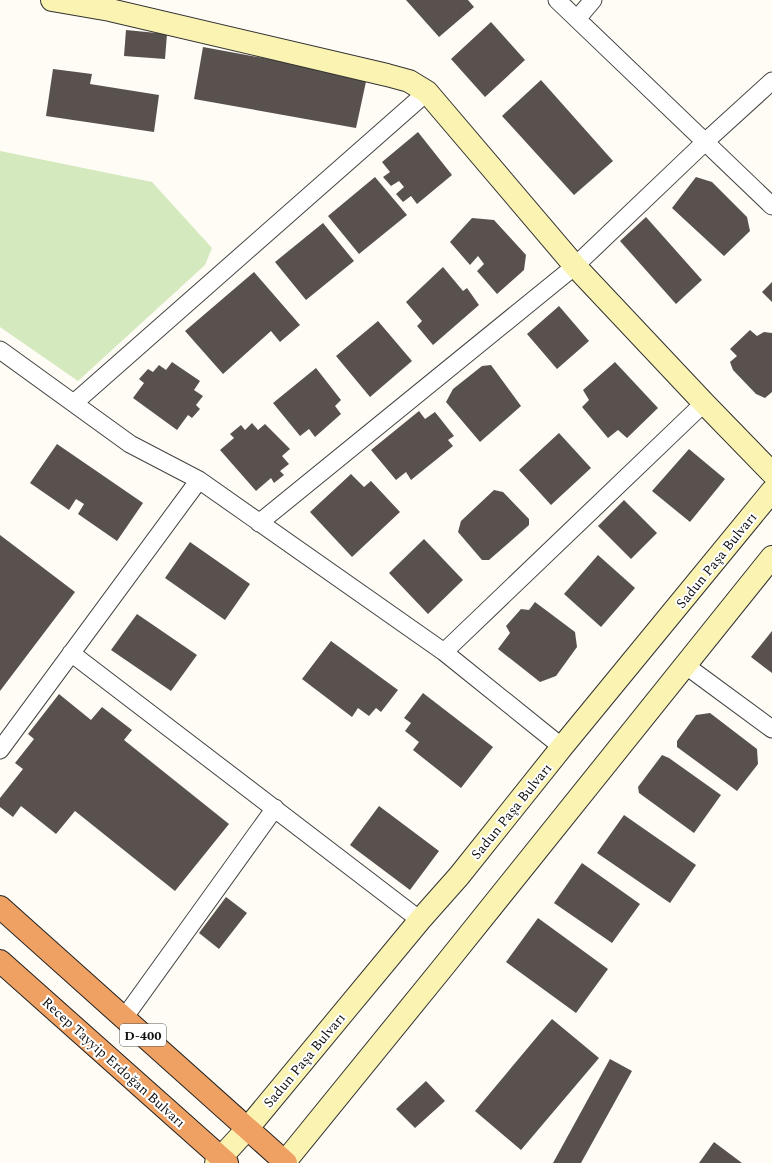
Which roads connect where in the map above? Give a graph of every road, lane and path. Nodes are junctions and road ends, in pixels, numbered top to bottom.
1 (52, 0) edge
2 (557, 0) edge
3 (593, 0) edge
4 (577, 19) junction
5 (772, 81) edge
6 (427, 92) junction
7 (705, 142) junction
8 (772, 206) edge
9 (575, 266) junction
10 (0, 350) edge
11 (74, 403) junction
12 (704, 403) junction
13 (772, 472) edge
14 (199, 480) junction
15 (772, 491) edge
16 (259, 523) junction
17 (772, 557) edge
18 (444, 652) junction
19 (71, 653) junction
20 (685, 665) junction
21 (772, 728) edge
22 (562, 748) junction
23 (0, 750) edge
24 (275, 808) junction
25 (0, 907) edge
26 (420, 920) junction
27 (0, 961) edge
28 (124, 1018) junction
29 (247, 1129) junction
30 (222, 1161) edge
31 (285, 1163) edge

1 - 6 main road
2 - 4 street
3 - 4 street
4 - 7 street
5 - 7 street
6 - 9 main road
6 - 11 street
7 - 8 street
7 - 9 street
9 - 12 main road
9 - 16 street
10 - 11 street
11 - 14 street
12 - 13 main road
12 - 18 street
14 - 16 street
14 - 19 street
15 - 22 main road, Sadun Paşa Bulvarı
16 - 18 street
17 - 20 main road
18 - 22 street
19 - 23 street
19 - 24 street
20 - 21 street
20 - 31 main road
22 - 26 main road, Sadun Paşa Bulvarı
24 - 26 street
24 - 28 street
25 - 28 highway, D-400
26 - 29 main road, Sadun Paşa Bulvarı
27 - 30 highway, Recep Tayyip Erdoğan Bulvarı / D-400
28 - 29 highway, D-400
29 - 30 main road, Sadun Paşa Bulvarı
29 - 31 highway, D-400

